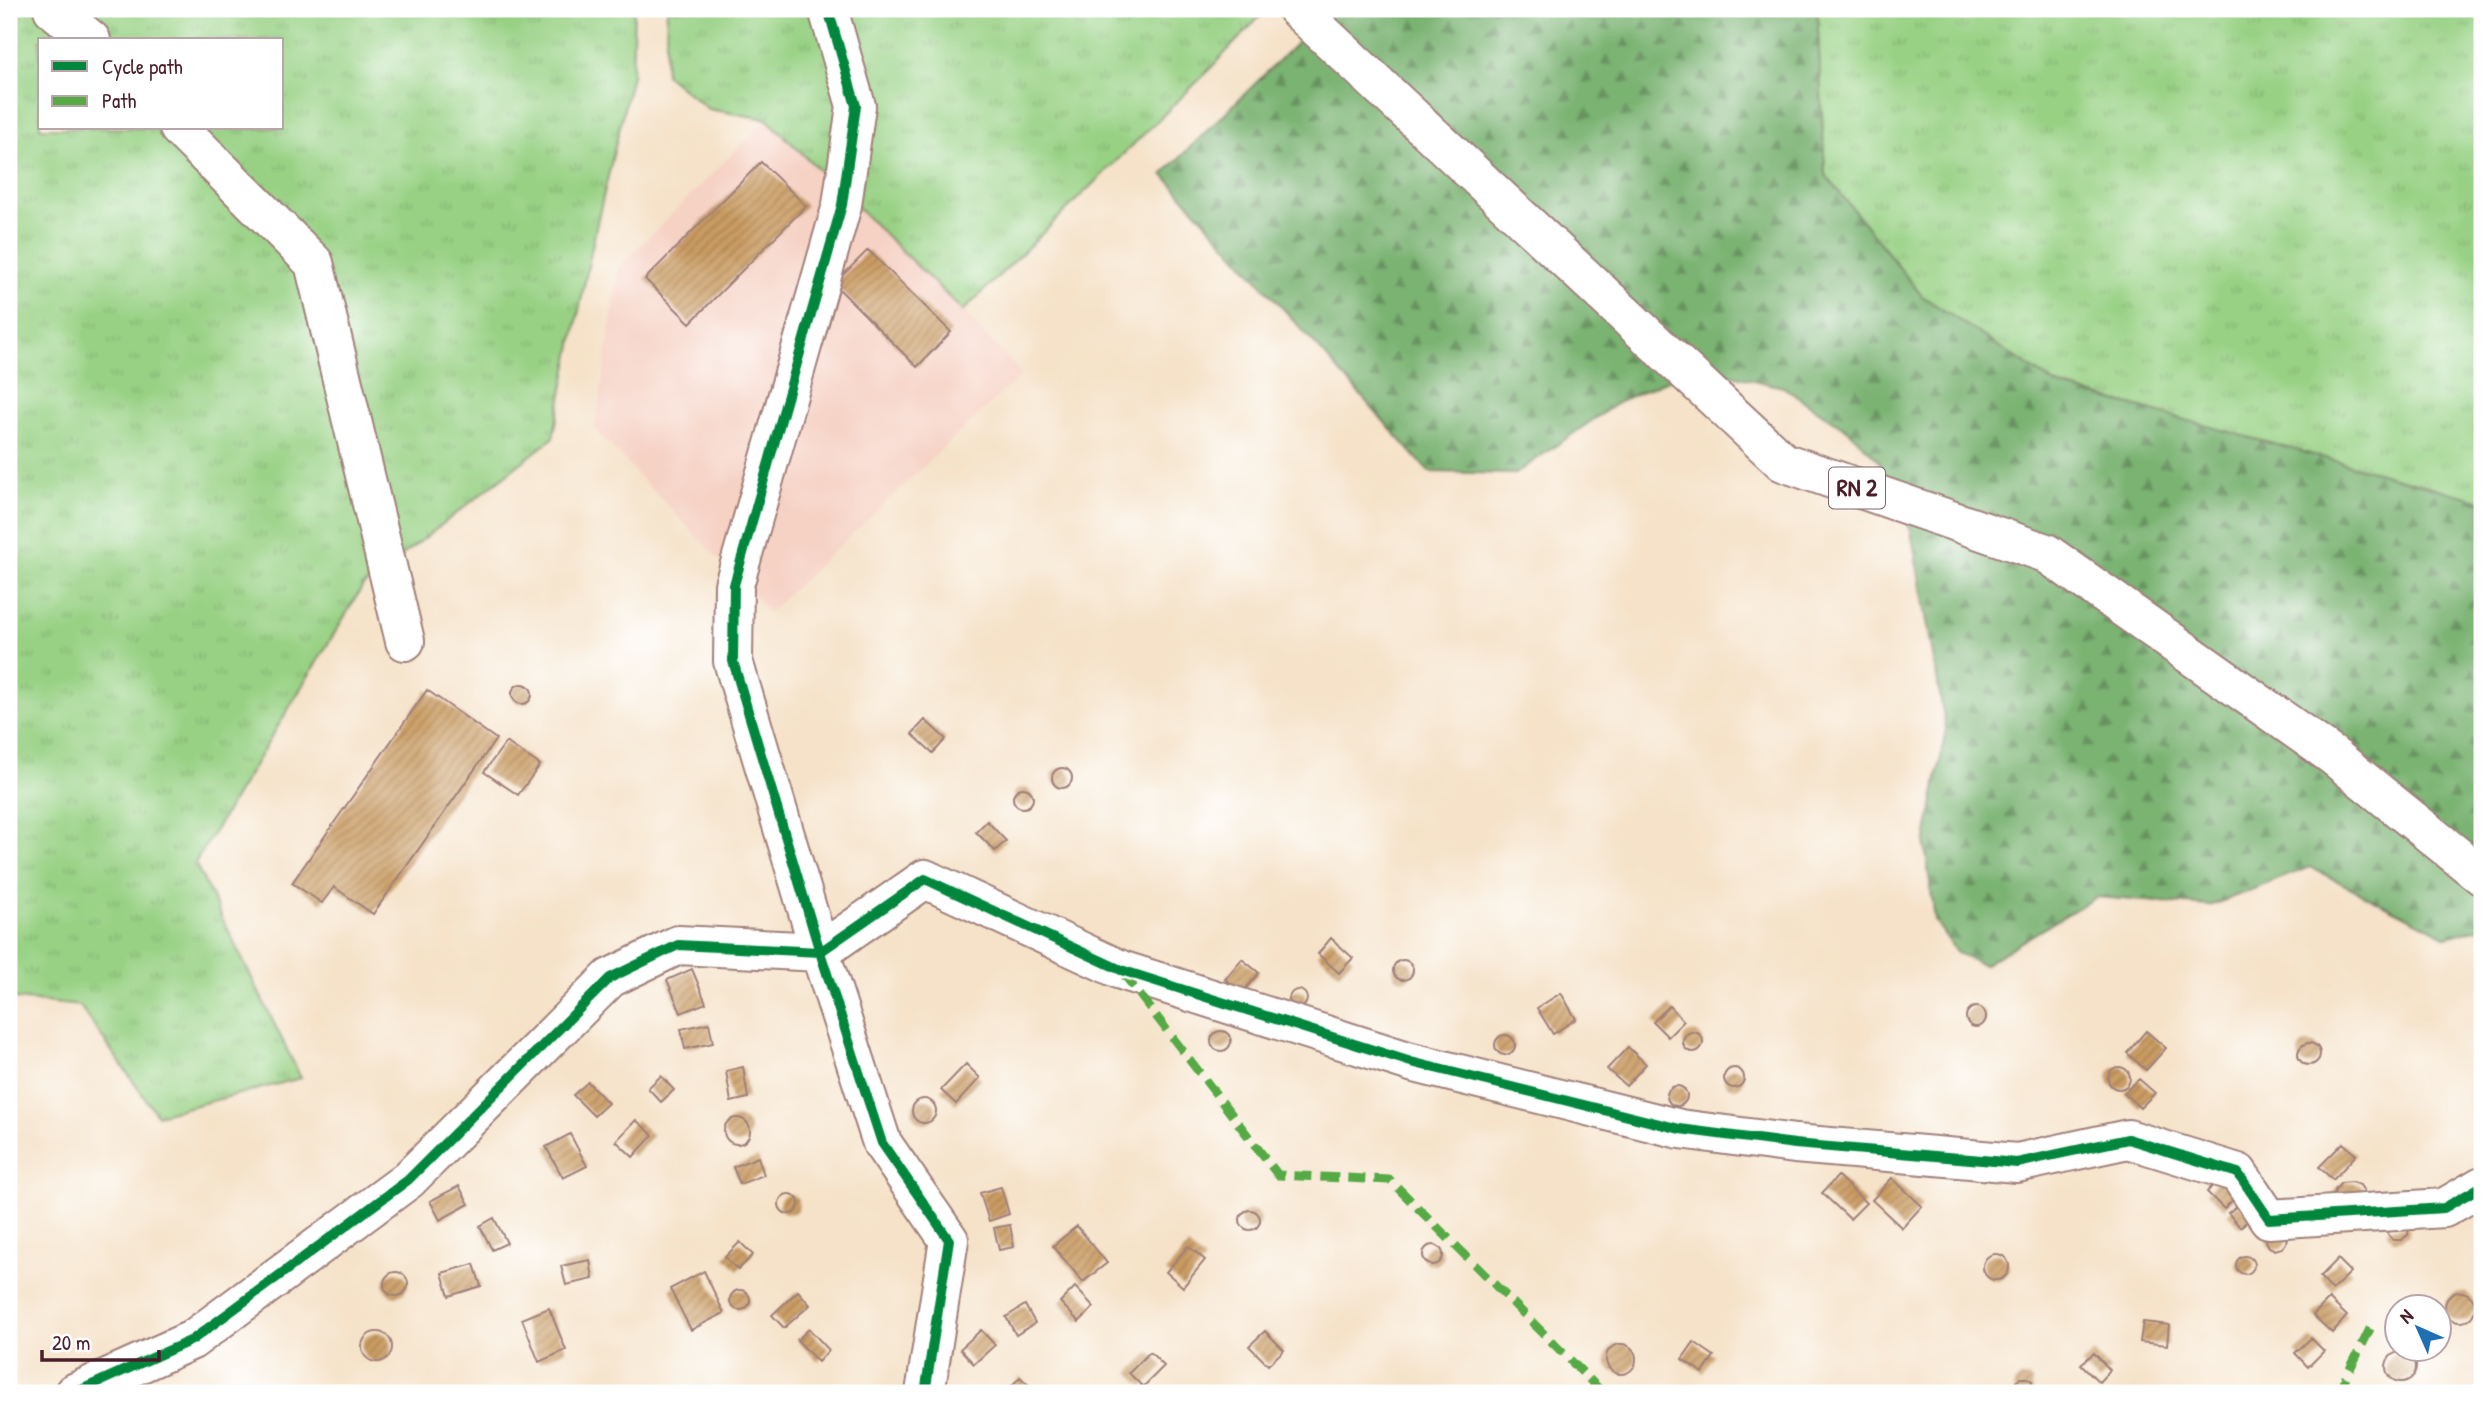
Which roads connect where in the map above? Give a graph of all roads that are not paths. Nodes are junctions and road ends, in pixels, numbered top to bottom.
1 (53, 9) edge
2 (828, 9) edge
3 (1297, 9) edge
4 (89, 38) edge
5 (181, 130) edge
6 (405, 641) dead end
7 (2482, 876) edge
8 (820, 952) junction
9 (2482, 1186) edge
10 (74, 1393) edge
11 (925, 1393) edge

1 - 4 street
2 - 8 street
3 - 7 street, RN 2
5 - 6 street
8 - 9 street
8 - 10 street
8 - 11 street

